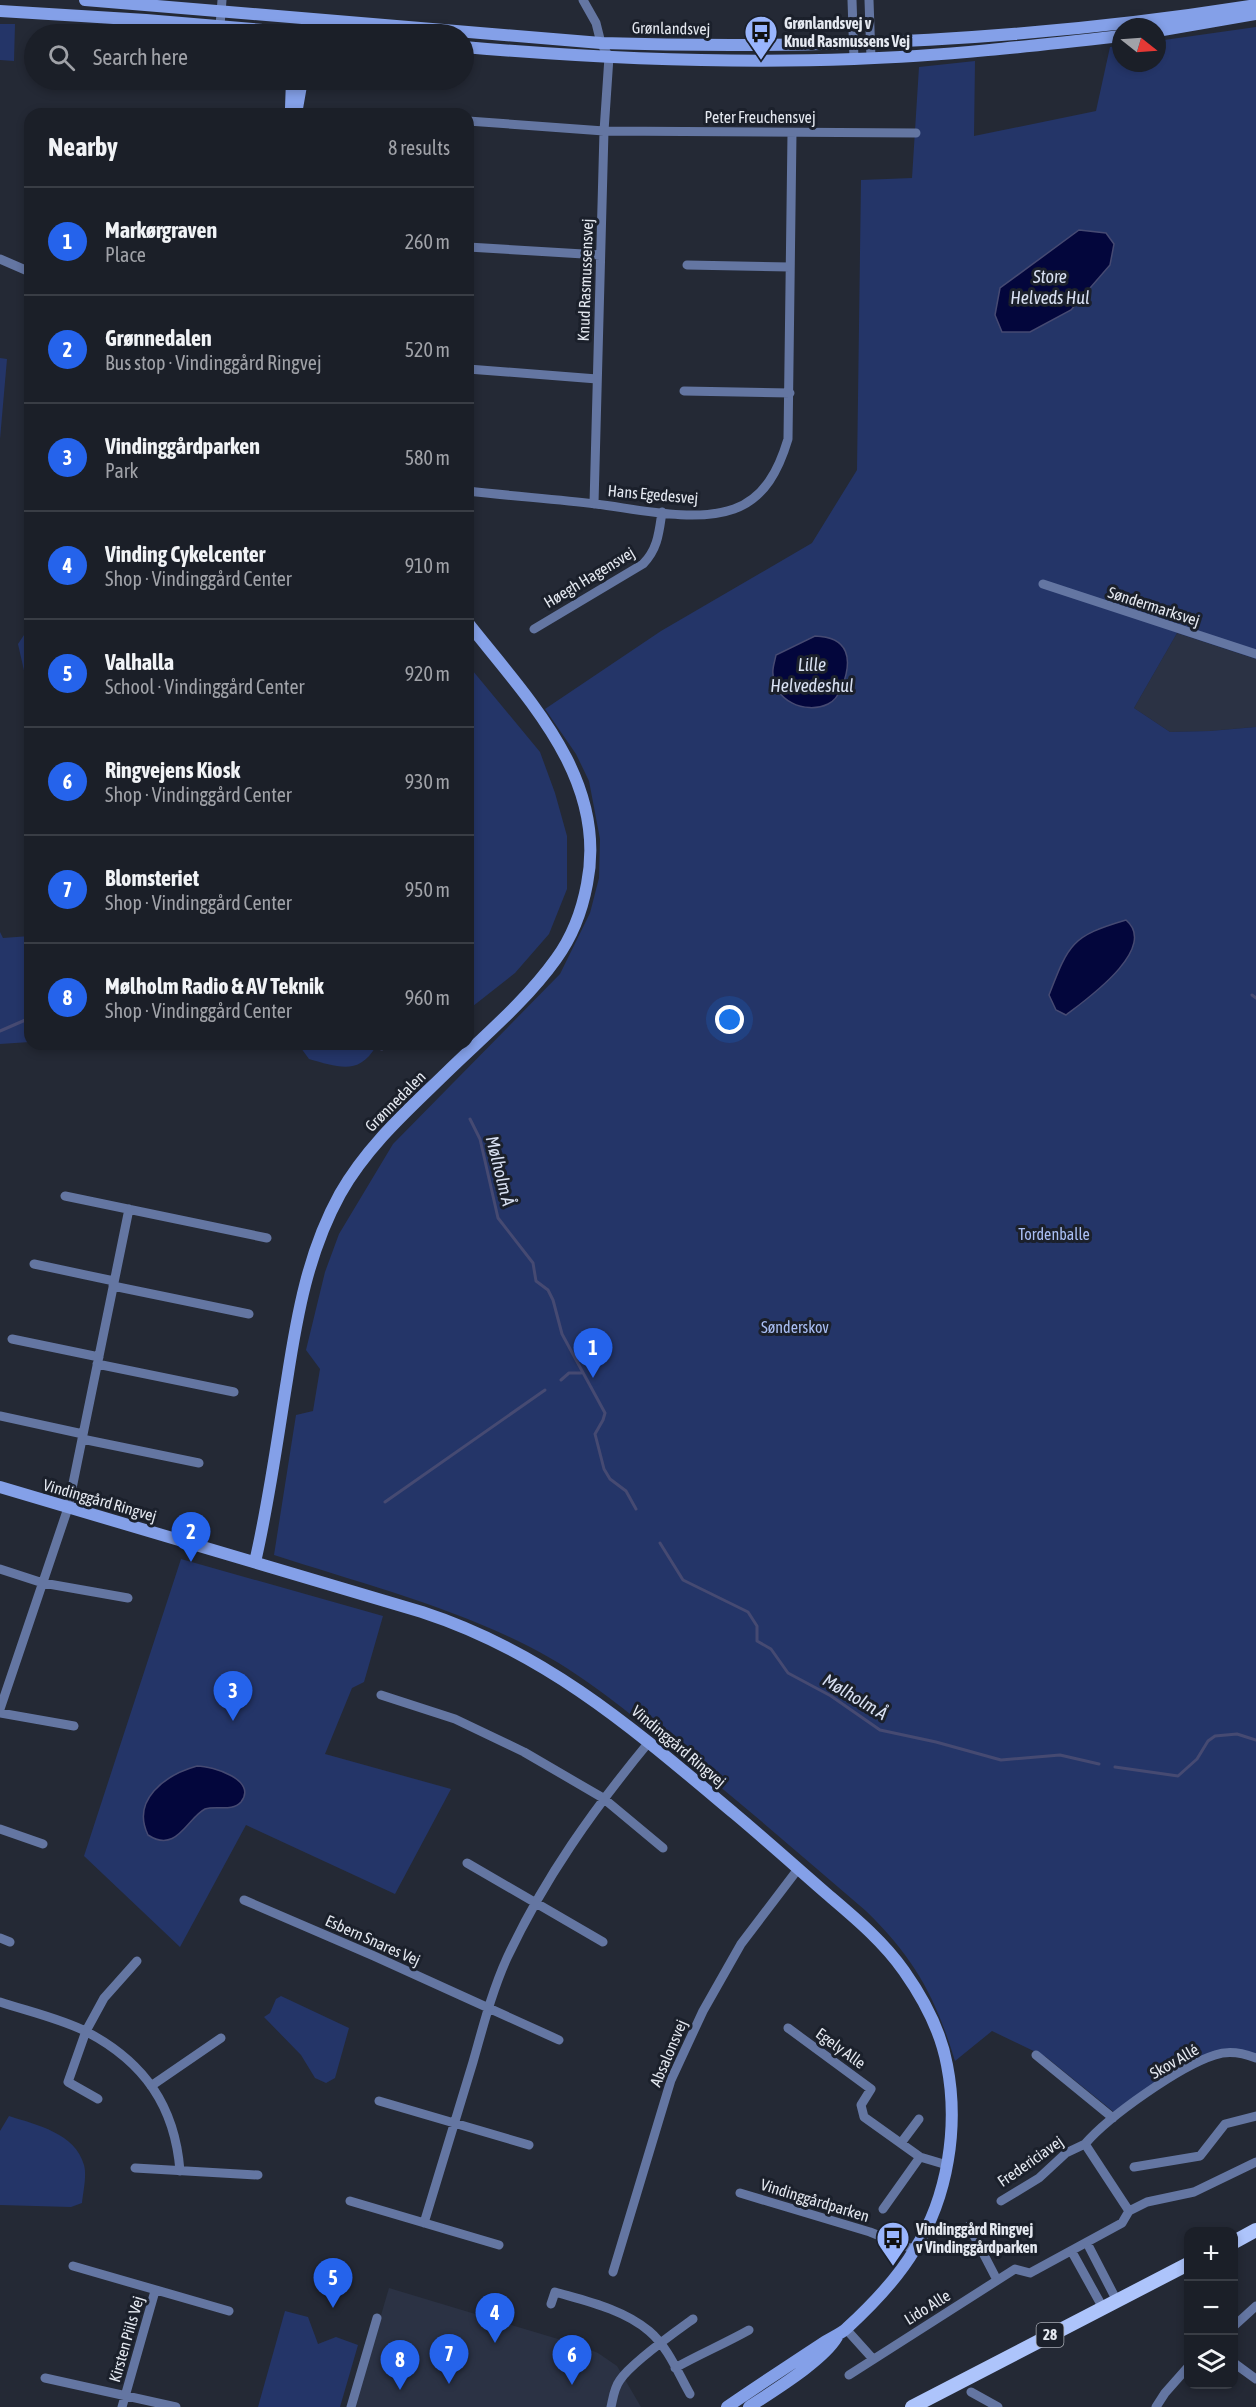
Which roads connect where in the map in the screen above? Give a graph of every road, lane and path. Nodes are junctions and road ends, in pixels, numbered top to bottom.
1 (85, 0) edge
2 (582, 0) edge
3 (852, 0) edge
4 (869, 0) edge
5 (222, 5) edge
6 (1256, 5) edge
7 (0, 11) edge
8 (1256, 14) edge
9 (296, 19) junction
10 (310, 20) junction
11 (191, 24) edge
12 (220, 24) edge
13 (296, 24) edge
14 (310, 24) edge
15 (361, 24) edge
16 (1166, 29) edge
17 (474, 33) edge
18 (1112, 37) edge
19 (871, 42) junction
20 (601, 43) junction
21 (854, 43) junction
22 (474, 48) edge
23 (609, 57) junction
24 (872, 58) junction
25 (854, 59) junction
26 (292, 90) edge
27 (300, 90) edge
28 (291, 108) edge
29 (297, 108) edge
30 (474, 121) edge
31 (604, 131) junction
32 (792, 133) junction
33 (916, 133) dead end
34 (474, 247) edge
35 (600, 255) junction
36 (0, 260) edge
37 (687, 265) dead end
38 (790, 267) junction
39 (24, 270) edge
40 (474, 369) edge
41 (597, 379) junction
42 (684, 391) dead end
43 (789, 393) junction
44 (474, 492) edge
45 (594, 504) junction
46 (662, 512) junction
47 (1043, 584) dead end
48 (534, 629) dead end
49 (474, 631) edge
50 (1256, 654) edge
51 (474, 1046) edge
52 (470, 1050) edge
53 (65, 1196) dead end
54 (129, 1209) junction
55 (267, 1238) dead end
56 (34, 1264) dead end
57 (114, 1283) junction
58 (249, 1314) dead end
59 (12, 1339) dead end
60 (98, 1360) junction
61 (234, 1392) dead end
62 (0, 1416) edge
63 (82, 1436) junction
64 (199, 1463) dead end
65 (0, 1487) edge
66 (68, 1508) junction
67 (255, 1562) junction
68 (0, 1569) edge
69 (43, 1583) junction
70 (128, 1598) dead end
71 (381, 1695) dead end
72 (0, 1711) edge
73 (74, 1726) dead end
74 (650, 1742) junction
75 (603, 1798) junction
76 (0, 1829) edge
77 (43, 1844) dead end
78 (663, 1848) dead end
79 (467, 1863) dead end
80 (798, 1869) junction
81 (244, 1900) dead end
82 (534, 1902) junction
83 (0, 1938) edge
84 (10, 1942) dead end
85 (603, 1942) dead end
86 (136, 1961) dead end
87 (0, 2002) edge
88 (489, 2009) junction
89 (788, 2028) dead end
90 (86, 2031) junction
91 (221, 2038) dead end
92 (558, 2040) dead end
93 (1036, 2055) dead end
94 (1256, 2058) edge
95 (151, 2086) junction
96 (98, 2099) dead end
97 (379, 2101) dead end
98 (1256, 2116) edge
99 (1113, 2118) junction
100 (919, 2120) dead end
101 (454, 2123) junction
102 (901, 2144) junction
103 (1085, 2144) junction
104 (529, 2145) dead end
105 (920, 2157) junction
106 (1256, 2162) edge
107 (947, 2165) junction
108 (1134, 2167) dead end
109 (135, 2168) dead end
110 (180, 2170) junction
111 (258, 2175) dead end
112 (740, 2193) dead end
113 (350, 2201) dead end
114 (1001, 2201) dead end
115 (883, 2209) dead end
116 (1129, 2211) junction
117 (424, 2223) junction
118 (969, 2226) dead end
119 (1256, 2230) edge
120 (1238, 2239) edge
121 (1087, 2243) junction
122 (500, 2246) dead end
123 (915, 2250) junction
124 (1072, 2252) junction
125 (73, 2266) dead end
126 (1184, 2267) edge
127 (613, 2272) dead end
128 (997, 2280) junction
129 (155, 2290) junction
130 (1117, 2301) junction
131 (551, 2304) dead end
132 (1256, 2306) edge
133 (1103, 2308) junction
134 (229, 2311) dead end
135 (377, 2318) dead end
136 (693, 2319) dead end
137 (1238, 2322) edge
138 (749, 2330) dead end
139 (842, 2333) junction
140 (660, 2344) junction
141 (873, 2359) junction
142 (1238, 2366) edge
143 (675, 2368) junction
144 (1184, 2372) edge
145 (849, 2374) dead end
146 (45, 2378) dead end
147 (1256, 2379) edge
148 (971, 2392) dead end
149 (690, 2394) dead end
150 (125, 2395) junction
151 (122, 2407) edge
152 (176, 2407) edge
153 (351, 2407) edge
154 (611, 2407) edge
155 (727, 2407) edge
156 (749, 2407) edge
157 (912, 2407) edge
158 (998, 2407) edge
159 (1156, 2407) edge

1 - 5 street, Grønlandsvej
2 - 20 street
3 - 21 street
4 - 19 street
5 - 9 street, Grønlandsvej
5 - 12 street
6 - 19 street, Grønlandsvej
7 - 11 street
8 - 16 street
9 - 10 street, Grønlandsvej
9 - 13 street
10 - 14 street
10 - 15 street, Grønlandsvej
17 - 20 street, Grønlandsvej
18 - 24 street, Grønlandsvej
19 - 21 street, Grønlandsvej
19 - 24 street
20 - 21 street, Grønlandsvej
20 - 23 street
21 - 25 street
22 - 23 street, Grønlandsvej
23 - 25 street, Grønlandsvej
23 - 31 street, Knud Rasmussensvej
24 - 25 street, Grønlandsvej
26 - 28 street
27 - 29 street
30 - 31 street, Peter Freuchensvej
31 - 32 street, Peter Freuchensvej
31 - 35 street, Knud Rasmussensvej
32 - 33 street, Peter Freuchensvej
32 - 38 street, Hans Egedesvej
34 - 35 street
35 - 41 street, Knud Rasmussensvej
36 - 39 street
37 - 38 street
38 - 43 street, Hans Egedesvej
40 - 41 street
41 - 45 street, Knud Rasmussensvej
42 - 43 street
43 - 46 street, Hans Egedesvej
44 - 45 street, Hans Egedesvej
45 - 46 street, Hans Egedesvej
46 - 48 street, Høegh Hagensvej
47 - 50 street, Søndermarksvej
49 - 51 street, Grønnedalen
52 - 67 street, Grønnedalen
53 - 54 street
54 - 55 street
54 - 57 street
56 - 57 street
57 - 58 street
57 - 60 street
59 - 60 street
60 - 61 street
60 - 63 street
62 - 63 street
63 - 64 street
63 - 66 street
65 - 66 street, Vindinggård Ringvej
66 - 67 street, Vindinggård Ringvej
66 - 69 street
67 - 74 street, Vindinggård Ringvej
68 - 69 street
69 - 70 street
69 - 72 street
71 - 75 street
72 - 73 street
74 - 75 street
74 - 80 street, Vindinggård Ringvej
75 - 78 street
75 - 82 street
76 - 77 street
79 - 82 street
80 - 107 street, Vindinggård Ringvej
80 - 127 street, Absalonsvej
81 - 88 street, Esbern Snares Vej
82 - 85 street
82 - 88 street
83 - 84 street
86 - 90 street
87 - 90 street
88 - 92 street, Esbern Snares Vej
88 - 101 street
89 - 102 street, Egely Alle
90 - 95 street
90 - 96 street
91 - 95 street
93 - 99 street
94 - 99 street, Skov Allé
95 - 110 street
97 - 101 street
98 - 108 street
99 - 103 street, Skov Allé
100 - 102 street
101 - 104 street
101 - 117 street
102 - 105 street, Egely Alle
103 - 114 street, Fredericiavej
103 - 116 street, Fredericiavej
105 - 107 street, Egely Alle
105 - 115 street
106 - 116 street
107 - 123 street, Vindinggård Ringvej
109 - 110 street
110 - 111 street
112 - 123 street, Vindinggårdparken
113 - 117 street
116 - 121 street
117 - 122 street
118 - 128 street
119 - 120 main road
121 - 124 street
121 - 130 street
123 - 139 street, Vindinggård Ringvej
124 - 128 street, Lido Alle
124 - 133 street
125 - 129 street, Kirsten Piils Vej
126 - 130 main road, 28
128 - 141 street, Lido Alle
129 - 134 street, Kirsten Piils Vej
129 - 150 street, Kirsten Piils Vej
130 - 133 main road, 28
131 - 140 street
132 - 137 street
133 - 157 main road, 28
135 - 153 street
136 - 140 street
138 - 143 street
139 - 141 street
139 - 155 street, Vindinggård Ringvej
139 - 156 street, Vindinggård Ringvej
140 - 143 street
140 - 154 street
141 - 145 street, Lido Alle
142 - 147 street
143 - 149 street
144 - 159 street
146 - 150 street, Kirsten Piils Vej
148 - 158 street
150 - 151 street, Kirsten Piils Vej
150 - 152 street, Kirsten Piils Vej

